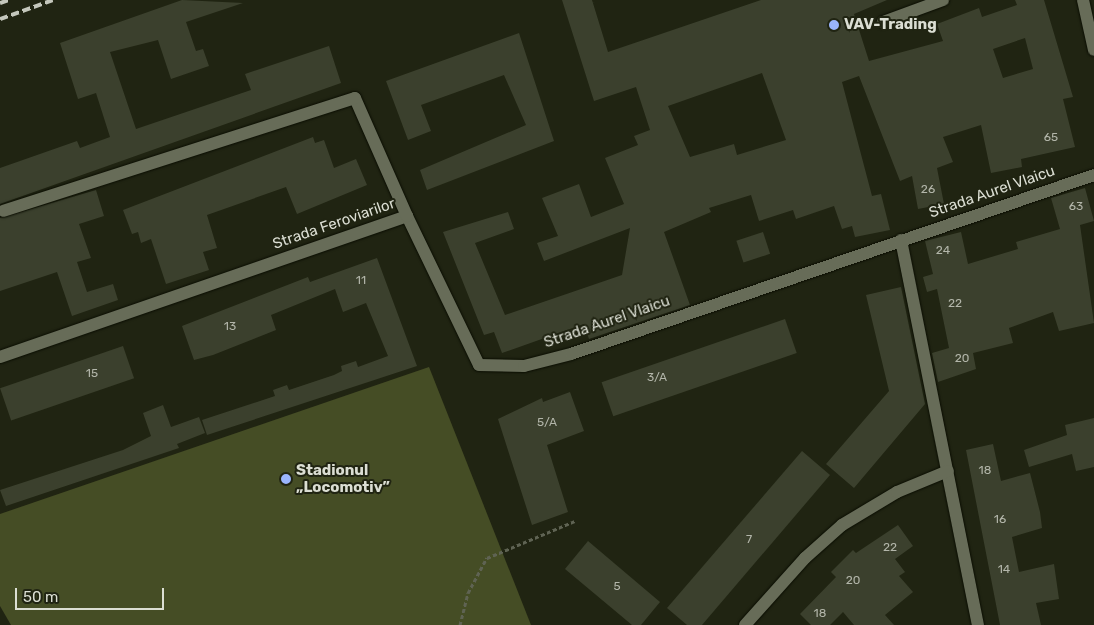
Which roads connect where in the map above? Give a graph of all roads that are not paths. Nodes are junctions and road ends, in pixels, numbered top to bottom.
1 (944, 0) edge
2 (1083, 0) edge
3 (883, 22) dead end
4 (1094, 50) edge
5 (1094, 175) edge
6 (4, 211) dead end
7 (407, 216) junction
8 (901, 240) junction
9 (0, 357) edge
10 (948, 471) junction
11 (745, 625) edge
12 (978, 625) edge

1 - 3 street
2 - 4 street
5 - 8 street, Strada Aurel Vlaicu
6 - 7 street, Strada Feroviarilor
7 - 8 street, Strada Aurel Vlaicu
7 - 9 street, Strada Feroviarilor
8 - 10 street
10 - 11 street
10 - 12 street

